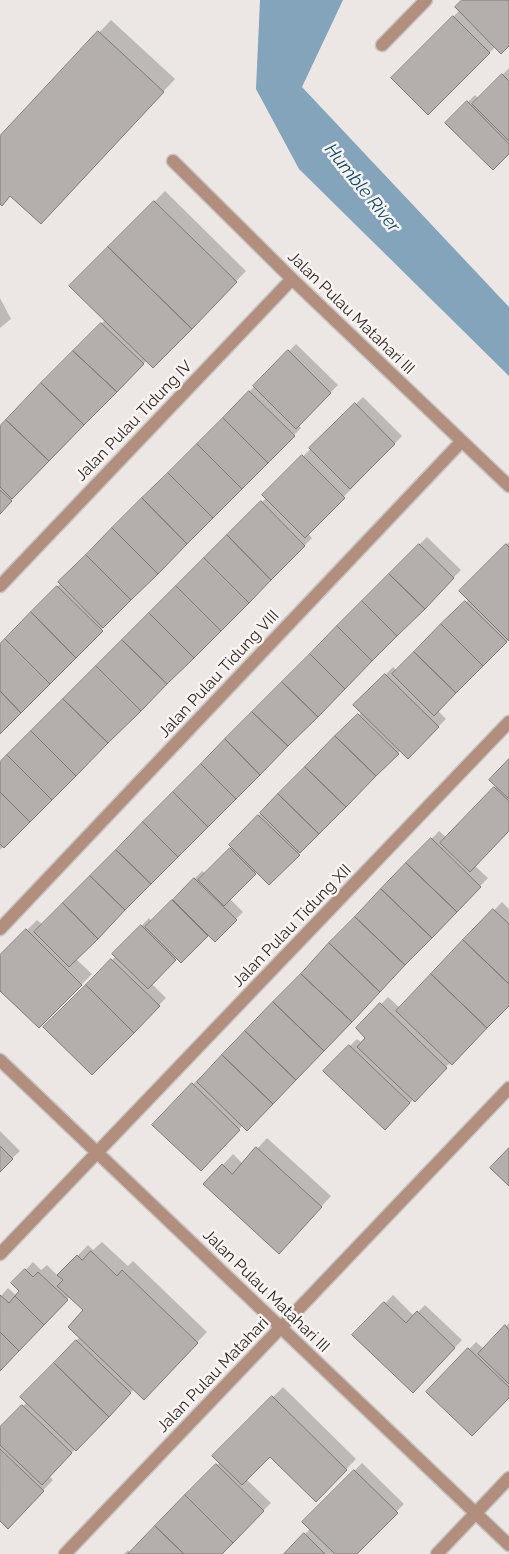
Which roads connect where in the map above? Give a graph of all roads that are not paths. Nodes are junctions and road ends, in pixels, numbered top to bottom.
1 (426, 0) edge
2 (382, 45) dead end
3 (173, 161) dead end
4 (292, 279) junction
5 (462, 441) junction
6 (509, 486) edge
7 (0, 586) edge
8 (509, 722) edge
9 (0, 929) edge
10 (0, 1060) edge
11 (509, 1088) edge
12 (98, 1153) junction
13 (0, 1254) edge
14 (280, 1328) junction
15 (509, 1478) edge
16 (475, 1513) junction
17 (509, 1546) edge
18 (65, 1554) edge
19 (437, 1554) edge

1 - 2 street
3 - 4 street, Jalan Pulau Matahari III
4 - 5 street, Jalan Pulau Matahari III
4 - 7 street, Jalan Pulau Tidung IV
5 - 6 street, Jalan Pulau Matahari III
5 - 9 street, Jalan Pulau Tidung VIII
8 - 12 street, Jalan Pulau Tidung XII
10 - 12 street, Jalan Pulau Matahari III
11 - 14 street, Jalan Pulau Matahari
12 - 13 street, Jalan Pulau Tidung XII
12 - 14 street, Jalan Pulau Matahari III
14 - 16 street, Jalan Pulau Matahari III
14 - 18 street, Jalan Pulau Matahari
15 - 16 street
16 - 17 street, Jalan Pulau Matahari III
16 - 19 street

